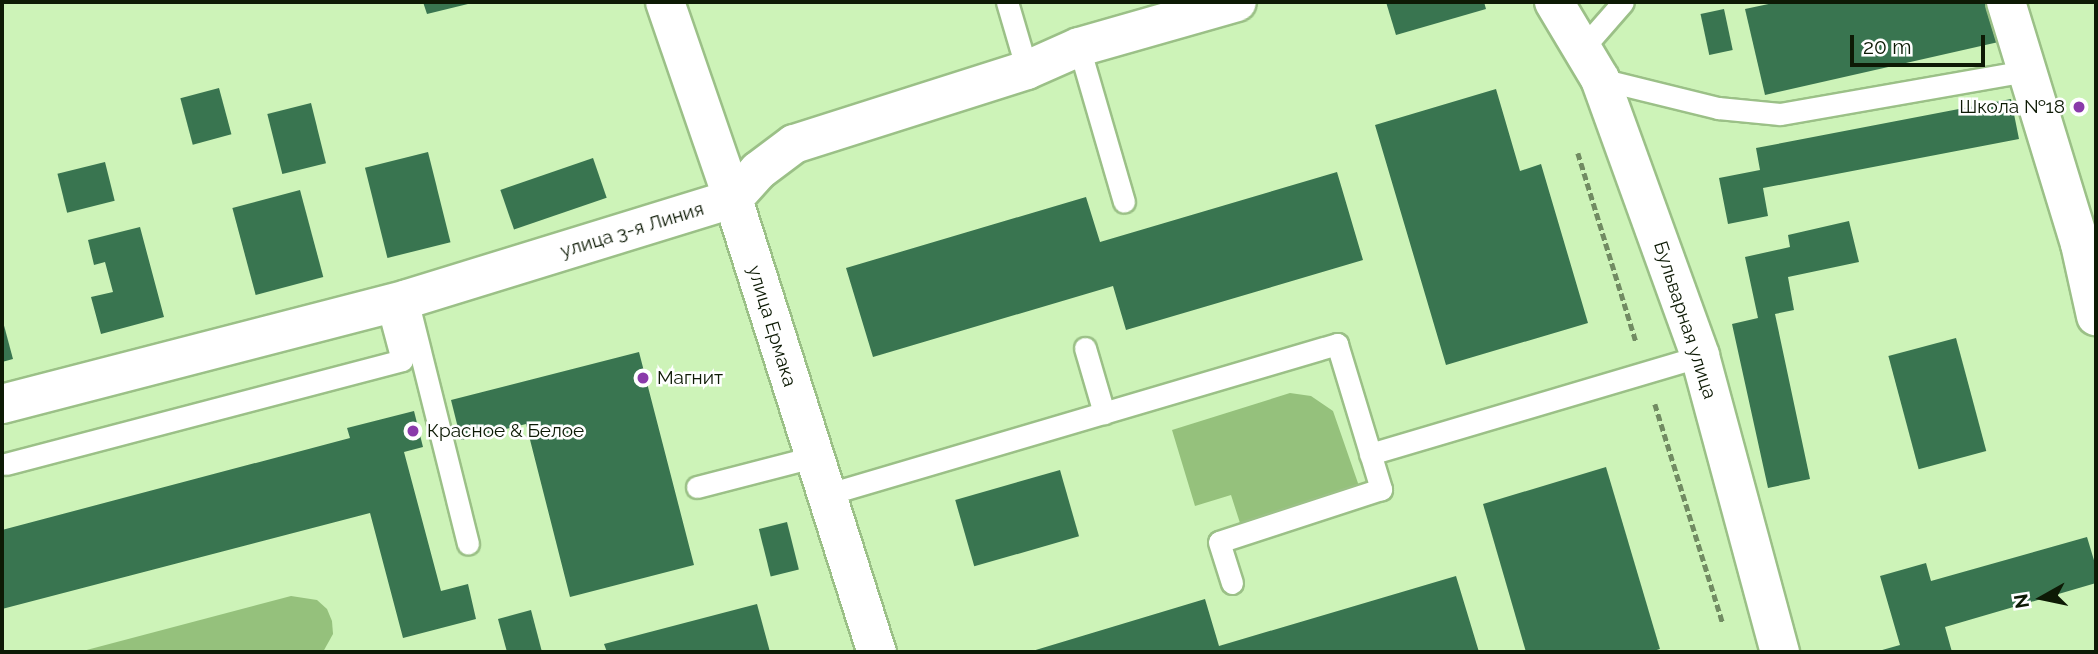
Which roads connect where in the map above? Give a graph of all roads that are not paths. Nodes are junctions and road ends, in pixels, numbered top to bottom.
1 (665, 2) edge
2 (1007, 2) edge
3 (1237, 2) edge
4 (1554, 2) edge
5 (1623, 2) edge
6 (2006, 2) edge
7 (1079, 47) junction
8 (1591, 64) junction
9 (1027, 70) junction
10 (2026, 71) junction
11 (733, 199) junction
12 (1124, 202) dead end
13 (397, 301) junction
14 (2096, 316) edge
15 (1085, 348) dead end
16 (1700, 356) junction
17 (2, 404) edge
18 (1104, 413) junction
19 (1370, 454) junction
20 (813, 457) junction
21 (6, 464) dead end
22 (697, 487) dead end
23 (825, 495) junction
24 (468, 544) dead end
25 (1232, 583) dead end
26 (877, 652) edge
27 (1780, 652) edge

1 - 11 street, улица Ермака
2 - 9 lane
3 - 7 street
4 - 8 street, Бульварная улица
5 - 8 lane
6 - 10 street
7 - 9 street
7 - 12 lane
8 - 10 lane
8 - 16 street, Бульварная улица
9 - 11 street
10 - 14 street
11 - 13 street, улица 3-я Линия
11 - 20 street, улица Ермака
13 - 17 street, улица 3-я Линия
13 - 21 lane
13 - 24 lane
15 - 18 lane
16 - 19 lane
16 - 27 street, Бульварная улица
18 - 19 lane
18 - 23 lane
19 - 25 lane
20 - 22 lane
20 - 23 street, улица Ермака
23 - 26 street, улица Ермака

